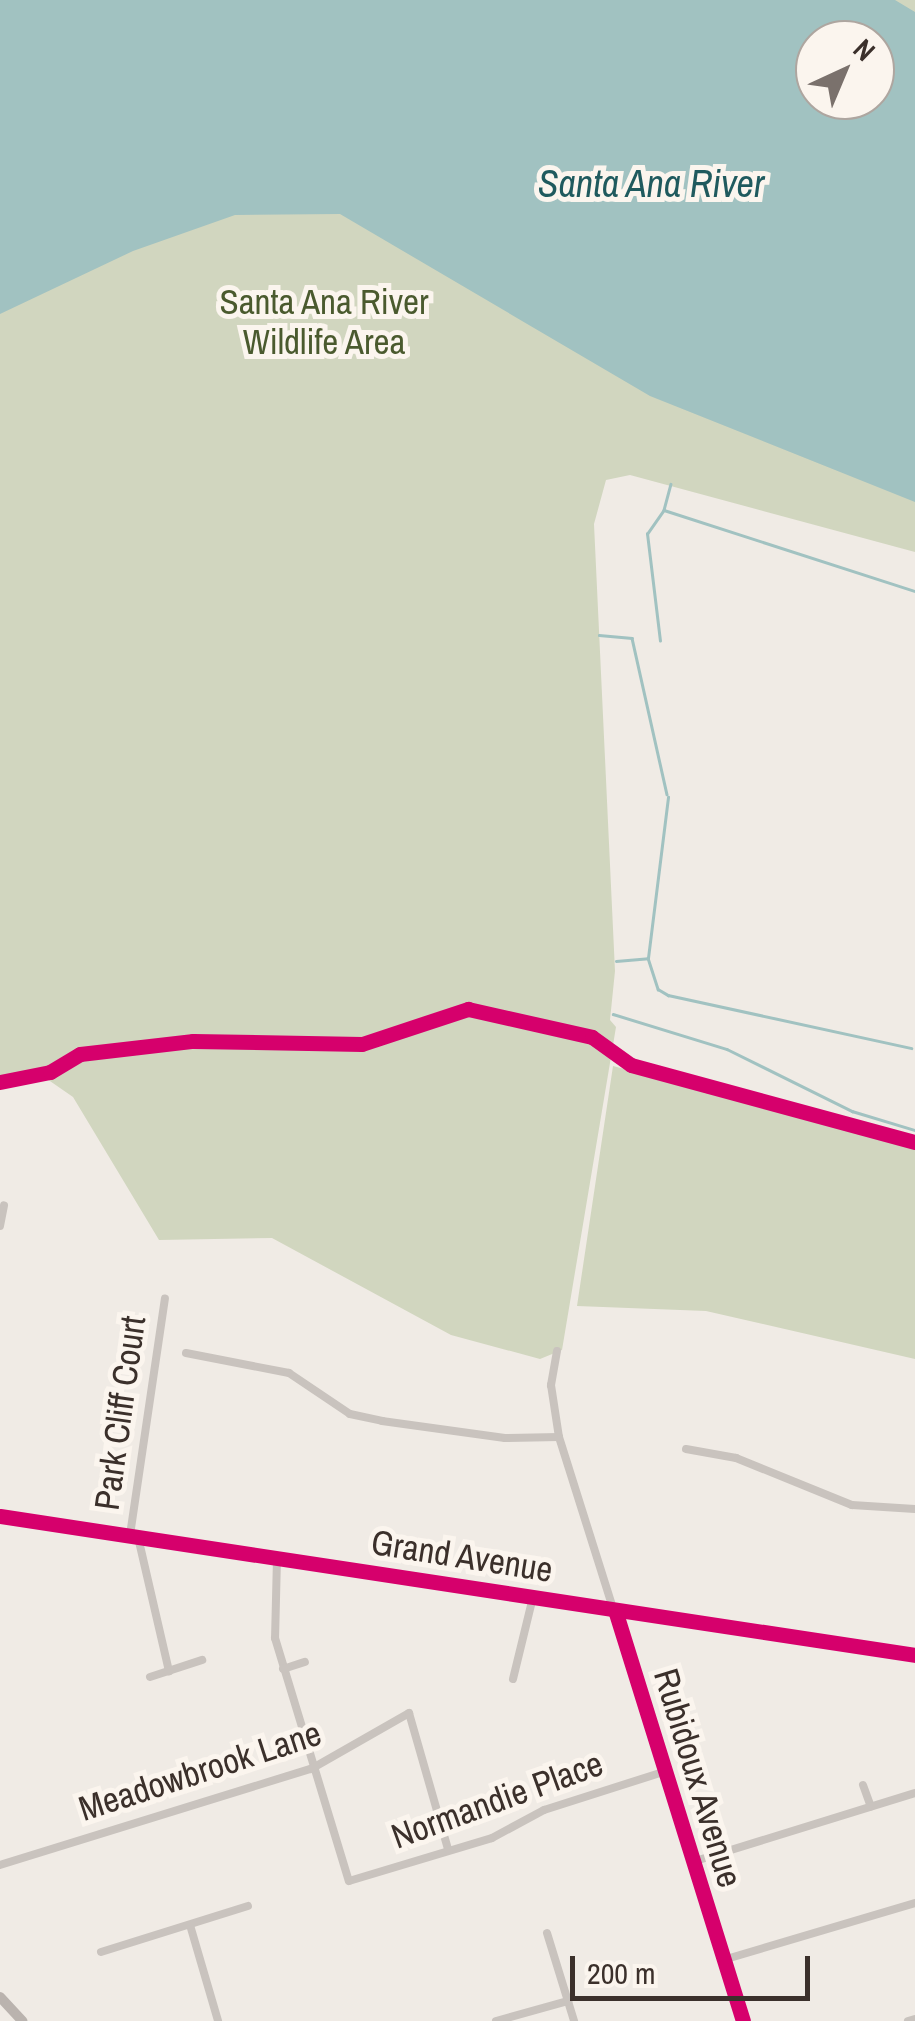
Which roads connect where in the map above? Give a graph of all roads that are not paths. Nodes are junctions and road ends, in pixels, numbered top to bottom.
1 (4, 1205) dead end
2 (0, 1226) edge
3 (165, 1299) dead end
4 (557, 1351) dead end
5 (186, 1353) dead end
6 (559, 1437) junction
7 (686, 1450) dead end
8 (915, 1510) edge
9 (0, 1516) edge
10 (134, 1536) junction
11 (277, 1558) junction
12 (533, 1597) junction
13 (615, 1610) junction
14 (915, 1655) edge
15 (202, 1660) dead end
16 (305, 1662) dead end
17 (284, 1669) junction
18 (169, 1671) junction
19 (150, 1677) dead end
20 (513, 1679) dead end
21 (310, 1768) junction
22 (663, 1772) junction
23 (863, 1785) dead end
24 (915, 1794) edge
25 (871, 1807) junction
26 (448, 1849) junction
27 (692, 1862) junction
28 (0, 1865) edge
29 (915, 1903) edge
30 (248, 1906) dead end
31 (190, 1925) junction
32 (547, 1933) dead end
33 (100, 1952) dead end
34 (723, 1960) junction
35 (0, 1997) edge
36 (568, 2000) junction
37 (22, 2021) edge
38 (218, 2021) edge
39 (496, 2021) edge
40 (574, 2021) edge
41 (743, 2021) edge

1 - 2 street
3 - 10 street, Park Cliff Court
4 - 6 street, Rubidoux Avenue
5 - 6 street
6 - 13 street, Rubidoux Avenue
7 - 8 street
9 - 10 street, Grand Avenue
10 - 11 street, Grand Avenue
10 - 18 street
11 - 12 street, Grand Avenue
11 - 17 street
12 - 13 street, Grand Avenue
12 - 20 street
13 - 14 street, Grand Avenue
13 - 22 street, Rubidoux Avenue
15 - 18 street
16 - 17 street
17 - 21 street
18 - 19 street
21 - 26 street, Normandie Place
21 - 26 street, Meadowbrook Lane
21 - 28 street, Meadowbrook Lane
22 - 26 street, Normandie Place
22 - 27 street, Rubidoux Avenue
23 - 25 street
24 - 25 street
25 - 27 street
27 - 34 street, Rubidoux Avenue
29 - 34 street
30 - 31 street
31 - 33 street
31 - 38 street
32 - 36 street
34 - 41 street, Rubidoux Avenue
35 - 37 street
36 - 39 street
36 - 40 street

